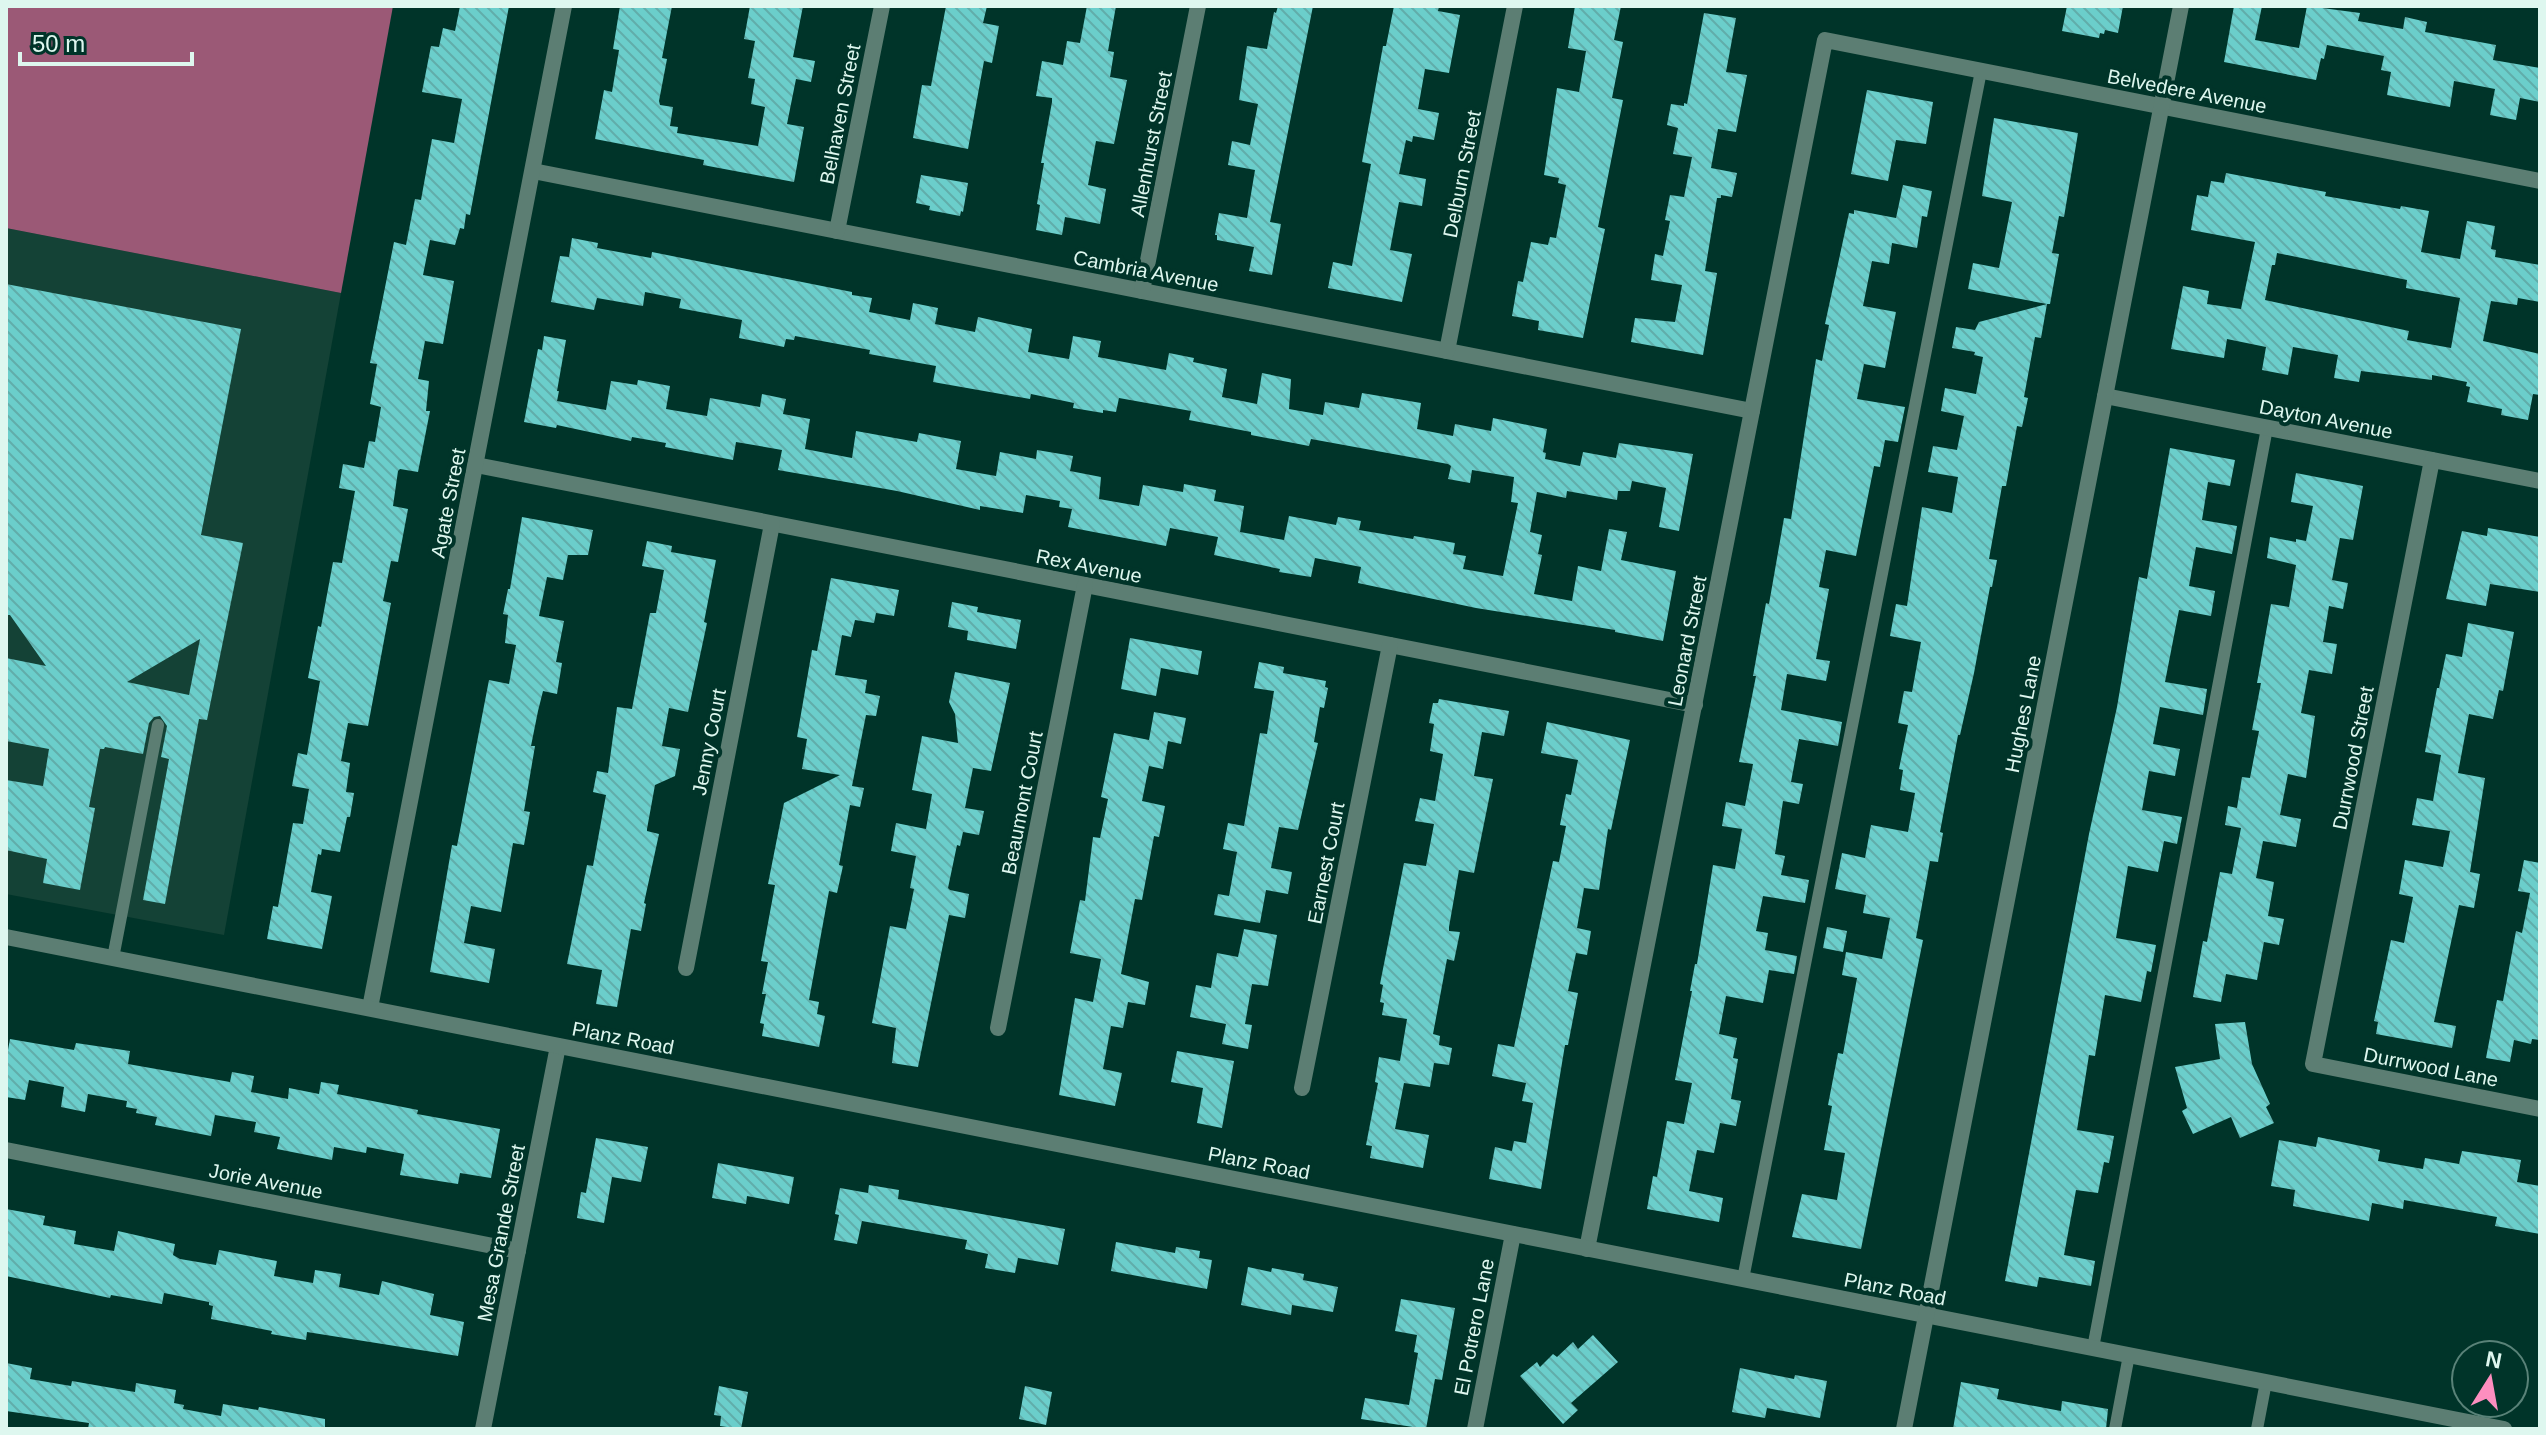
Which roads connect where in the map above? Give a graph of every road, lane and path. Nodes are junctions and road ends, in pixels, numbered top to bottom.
1 (564, 6) edge
2 (882, 6) edge
3 (1198, 6) edge
4 (1515, 6) edge
5 (2181, 6) edge
6 (1825, 40) joint
7 (1981, 71) junction
8 (2161, 106) junction
9 (533, 171) junction
10 (2540, 181) edge
11 (837, 231) junction
12 (1142, 291) junction
13 (1447, 351) junction
14 (2105, 396) junction
15 (1752, 411) junction
16 (2267, 428) junction
17 (2432, 460) junction
18 (476, 465) junction
19 (2540, 481) edge
20 (772, 524) junction
21 (1085, 585) junction
22 (1390, 645) junction
23 (1695, 705) junction
24 (158, 725) dead end
25 (6, 937) edge
26 (113, 958) junction
27 (686, 968) dead end
28 (370, 1008) junction
29 (998, 1028) dead end
30 (558, 1046) junction
31 (2313, 1064) joint
32 (1302, 1088) dead end
33 (2540, 1109) edge
34 (6, 1150) edge
35 (1513, 1234) junction
36 (1587, 1249) junction
37 (518, 1251) junction
38 (1743, 1279) junction
39 (1926, 1315) junction
40 (2093, 1348) junction
41 (2129, 1355) junction
42 (2266, 1382) junction
43 (483, 1429) edge
44 (1475, 1429) edge
45 (1904, 1429) edge
46 (2115, 1429) edge
47 (2257, 1429) edge
48 (2504, 1429) edge

1 - 9 street, Agate Street
2 - 11 street, Belhaven Street
3 - 12 street, Allenhurst Street
4 - 13 street, Delburn Street
5 - 8 street, Hughes Lane
6 - 7 street, Belvedere Avenue
6 - 15 street, Leonard Street
7 - 8 street, Belvedere Avenue
7 - 38 lane
8 - 10 street, Belvedere Avenue
8 - 14 street, Hughes Lane
9 - 11 street, Cambria Avenue
9 - 18 street, Agate Street
11 - 12 street, Cambria Avenue
12 - 13 street, Cambria Avenue
13 - 15 street, Cambria Avenue
14 - 16 street, Dayton Avenue
14 - 39 street, Hughes Lane
15 - 23 street, Leonard Street
16 - 17 street, Dayton Avenue
16 - 40 lane
17 - 19 street, Dayton Avenue
17 - 31 street, Durrwood Street
18 - 20 street, Rex Avenue
18 - 28 street, Agate Street
20 - 21 street, Rex Avenue
20 - 27 street, Jenny Court
21 - 22 street, Rex Avenue
21 - 29 street, Beaumont Court
22 - 23 street, Rex Avenue
22 - 32 street, Earnest Court
23 - 36 street, Leonard Street
24 - 26 lane
25 - 26 street, Planz Road
26 - 28 street, Planz Road
28 - 30 street, Planz Road
30 - 35 street, Planz Road
30 - 37 street, Mesa Grande Street
31 - 33 street, Durrwood Lane
34 - 37 street, Jorie Avenue
35 - 36 street, Planz Road
35 - 44 street, El Potrero Lane
36 - 38 street, Planz Road
37 - 43 street, Mesa Grande Street
38 - 39 street, Planz Road
39 - 40 street, Planz Road
39 - 45 street, Hughes Lane
40 - 41 street, Planz Road
41 - 42 street, Planz Road
41 - 46 lane
42 - 47 lane
42 - 48 street, Planz Road

